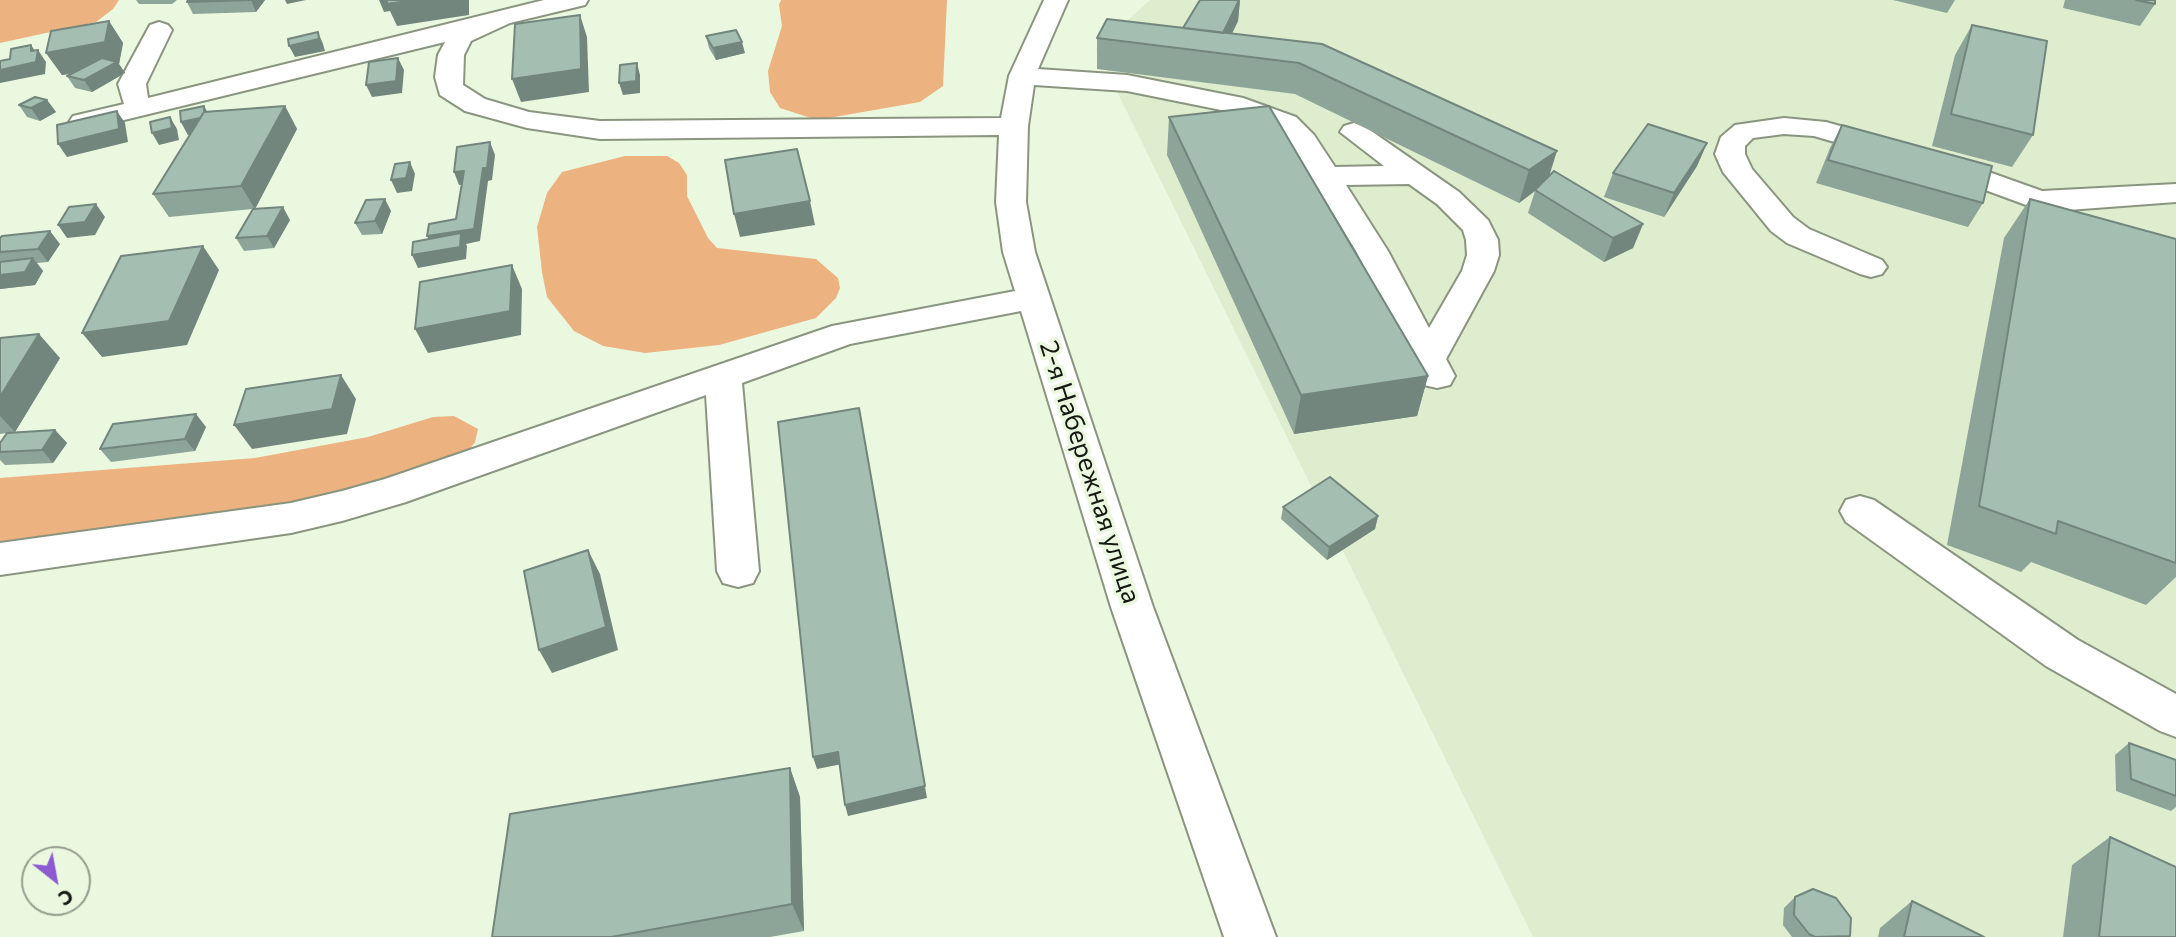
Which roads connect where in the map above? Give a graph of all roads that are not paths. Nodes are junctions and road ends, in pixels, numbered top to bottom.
1 (576, 0) edge
2 (1056, 0) edge
3 (475, 27) junction
4 (159, 30) dead end
5 (1022, 76) junction
6 (141, 108) junction
7 (83, 122) edge
8 (1014, 126) junction
9 (1354, 132) dead end
10 (1415, 175) junction
11 (1325, 176) junction
12 (2176, 193) edge
13 (1871, 267) dead end
14 (1034, 298) junction
15 (723, 375) junction
16 (1860, 511) dead end
17 (0, 559) edge
18 (738, 571) dead end
19 (2176, 717) edge
20 (1250, 937) edge

1 - 3 street
2 - 5 street, 2-я Набережная улица
3 - 6 street
3 - 8 street
4 - 6 street
5 - 8 street, 2-я Набережная улица
5 - 11 street
6 - 7 street
8 - 14 street, 2-я Набережная улица
9 - 10 street
10 - 11 street
10 - 11 street
12 - 13 street
14 - 15 street
14 - 20 street, 2-я Набережная улица
15 - 17 street
15 - 18 street
16 - 19 street

